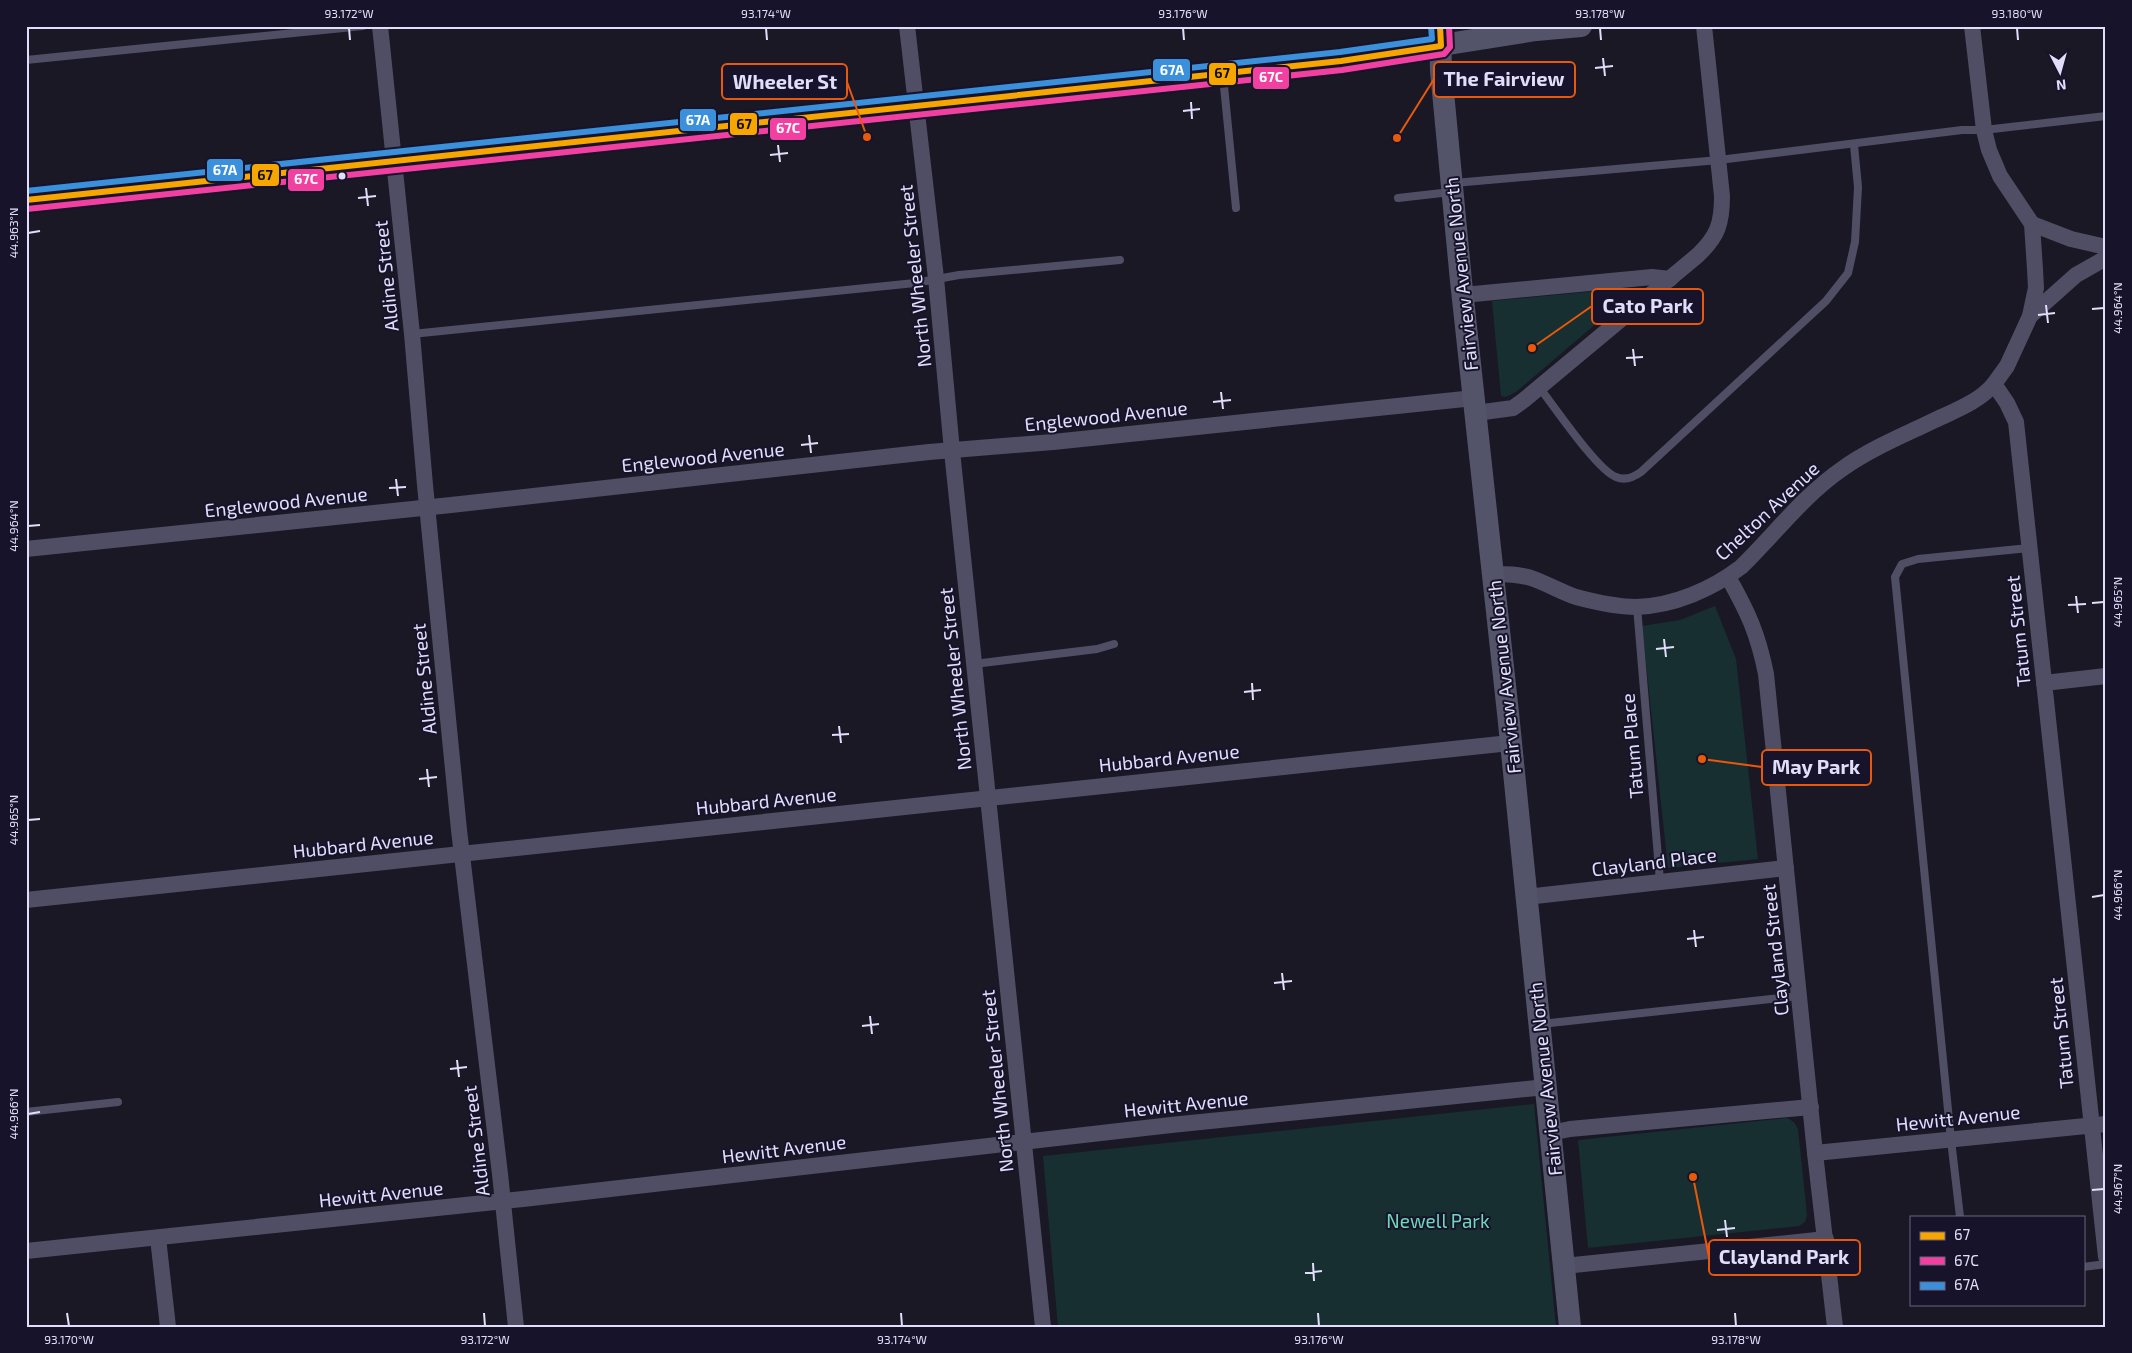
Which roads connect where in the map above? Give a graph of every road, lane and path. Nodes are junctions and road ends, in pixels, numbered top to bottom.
1 (364, 26) edge
2 (380, 26) edge
3 (907, 26) edge
4 (1581, 26) edge
5 (1704, 26) edge
6 (1972, 26) edge
7 (1441, 36) edge
8 (26, 60) edge
9 (1223, 73) junction
10 (917, 107) junction
11 (2106, 116) edge
12 (1984, 130) junction
13 (1854, 145) junction
14 (1719, 160) junction
15 (394, 162) junction
16 (1453, 187) junction
17 (1398, 198) dead end
18 (26, 200) edge
19 (1236, 208) dead end
20 (2032, 224) junction
21 (2106, 247) edge
22 (2106, 258) edge
23 (1120, 260) dead end
24 (936, 278) junction
25 (1670, 279) junction
26 (1463, 295) junction
27 (2030, 316) junction
28 (412, 334) junction
29 (1994, 384) junction
30 (1539, 387) junction
31 (1475, 406) junction
32 (952, 451) junction
33 (427, 506) junction
34 (2029, 548) junction
35 (26, 549) edge
36 (1493, 574) junction
37 (1728, 577) junction
38 (1637, 607) junction
39 (1114, 644) dead end
40 (974, 664) junction
41 (2106, 676) edge
42 (2044, 683) junction
43 (1510, 743) junction
44 (988, 797) junction
45 (462, 854) junction
46 (1786, 868) junction
47 (1660, 881) junction
48 (1526, 897) junction
49 (26, 900) edge
50 (1799, 996) junction
51 (1539, 1024) junction
52 (1546, 1087) junction
53 (118, 1102) dead end
54 (1812, 1107) junction
55 (26, 1112) edge
56 (2099, 1124) edge
57 (1551, 1133) junction
58 (1951, 1140) junction
59 (1023, 1142) junction
60 (1815, 1153) junction
61 (503, 1201) junction
62 (1960, 1216) edge
63 (158, 1238) junction
64 (1826, 1239) junction
65 (26, 1252) edge
66 (2106, 1257) edge
67 (2106, 1264) edge
68 (1564, 1266) junction
69 (2084, 1267) edge
70 (168, 1327) edge
71 (516, 1327) edge
72 (1043, 1327) edge
73 (1570, 1327) edge
74 (1836, 1327) edge

1 - 8 lane
2 - 15 street, Aldine Street
3 - 10 street, North Wheeler Street
4 - 7 street
5 - 14 street, Englewood Avenue
6 - 12 street
7 - 9 street
7 - 16 street, Fairview Avenue North
9 - 10 street
9 - 19 lane
10 - 15 street
10 - 24 street, North Wheeler Street
11 - 12 lane
12 - 13 lane
12 - 20 street
13 - 14 lane
13 - 30 lane
14 - 16 lane
14 - 25 street, Englewood Avenue
15 - 18 street
15 - 28 street, Aldine Street
16 - 17 lane
16 - 26 street, Fairview Avenue North
20 - 21 street
20 - 27 street
22 - 27 street
23 - 24 lane
24 - 28 lane
24 - 32 street, North Wheeler Street
25 - 26 street
25 - 30 street, Englewood Avenue
26 - 31 street, Fairview Avenue North
27 - 29 street
28 - 33 street, Aldine Street
29 - 34 street, Tatum Street
29 - 37 street, Chelton Avenue
30 - 31 street, Englewood Avenue
31 - 32 street, Englewood Avenue
31 - 36 street, Fairview Avenue North
32 - 33 street, Englewood Avenue
32 - 40 street, North Wheeler Street
33 - 35 street, Englewood Avenue
33 - 45 street, Aldine Street
34 - 42 street, Tatum Street
34 - 58 lane
36 - 38 street, Chelton Avenue
36 - 43 street, Fairview Avenue North
37 - 38 street, Chelton Avenue
37 - 46 street, Clayland Street
38 - 47 lane, Tatum Place
39 - 40 lane
40 - 44 street, North Wheeler Street
41 - 42 street
42 - 56 street, Tatum Street
43 - 44 street, Hubbard Avenue
43 - 48 street, Fairview Avenue North
44 - 45 street, Hubbard Avenue
44 - 59 street, North Wheeler Street
45 - 49 street, Hubbard Avenue
45 - 61 street, Aldine Street
46 - 47 street, Clayland Place
46 - 50 street, Clayland Street
47 - 48 street, Clayland Place
48 - 51 street, Fairview Avenue North
50 - 51 lane
50 - 54 street, Clayland Street
51 - 52 street, Fairview Avenue North
52 - 57 street, Fairview Avenue North
52 - 59 street, Hewitt Avenue
53 - 55 lane
54 - 57 street
54 - 60 street, Clayland Street
56 - 58 street, Hewitt Avenue
56 - 66 street, Tatum Street
57 - 68 street, Fairview Avenue North
58 - 60 street, Hewitt Avenue
58 - 62 lane
59 - 61 street, Hewitt Avenue
59 - 72 street, North Wheeler Street
60 - 64 street, Clayland Street
61 - 63 street, Hewitt Avenue
61 - 71 street, Aldine Street
63 - 65 street, Hewitt Avenue
63 - 70 street
64 - 68 street
64 - 74 street, Clayland Street
67 - 69 lane
68 - 73 street, Fairview Avenue North

